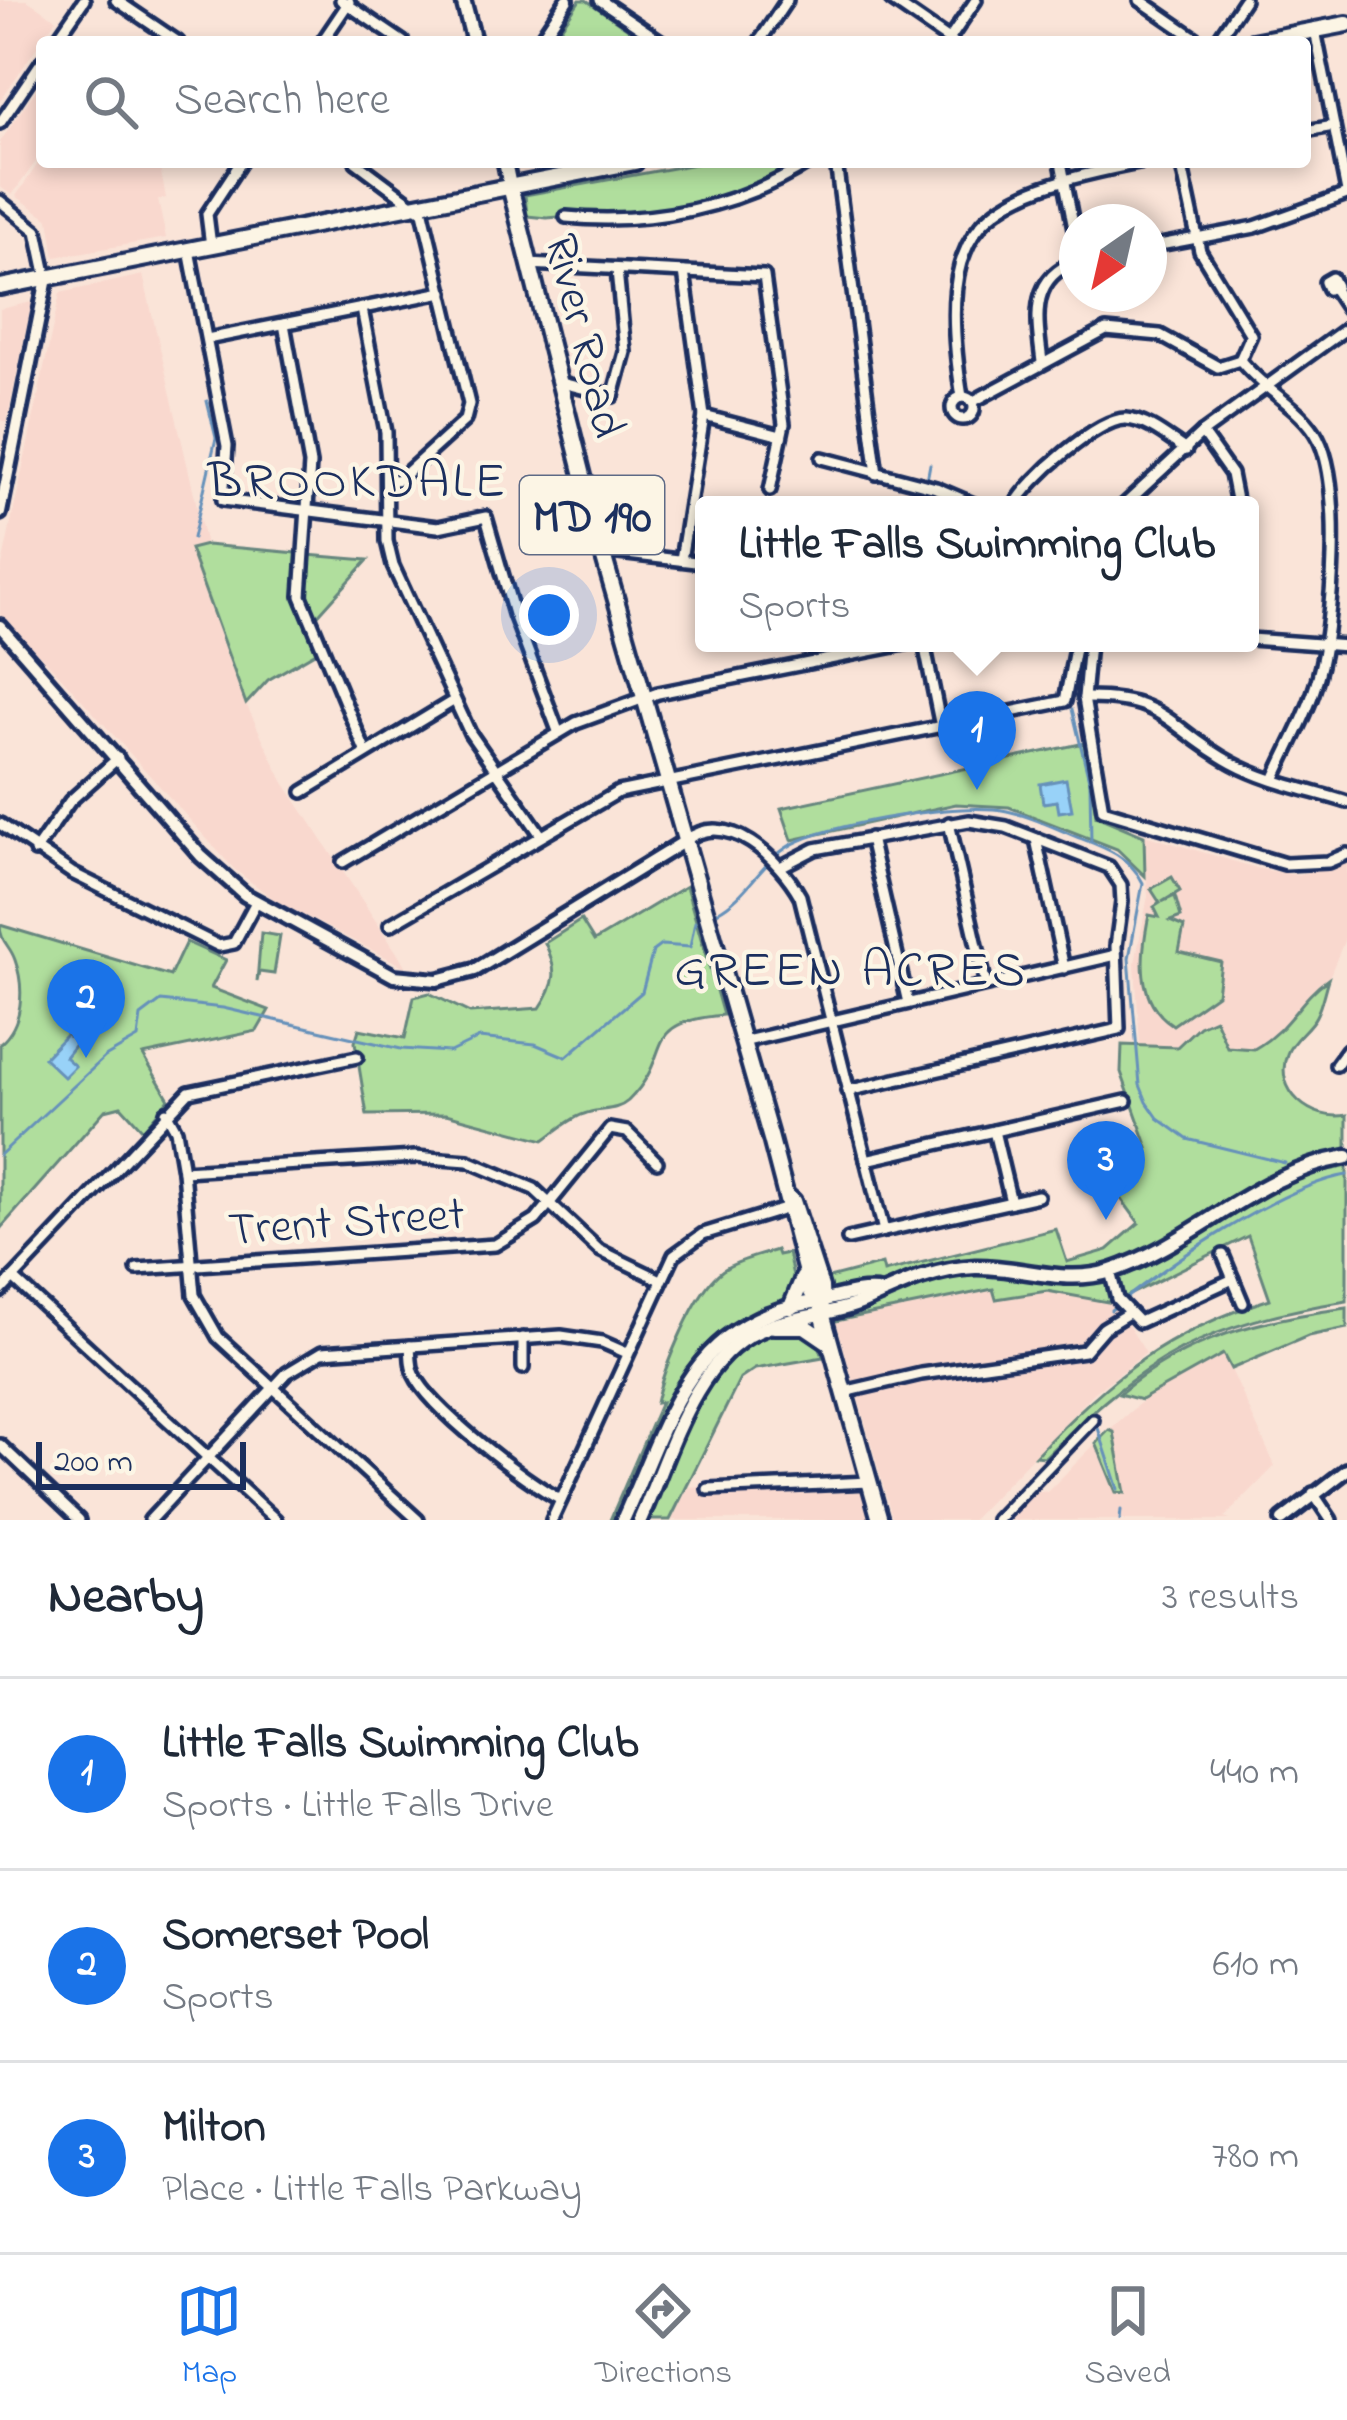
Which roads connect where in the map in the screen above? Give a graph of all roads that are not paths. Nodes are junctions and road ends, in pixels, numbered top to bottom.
1 (84, 0) edge
2 (116, 0) edge
3 (464, 0) edge
4 (567, 0) edge
5 (600, 0) edge
6 (788, 0) edge
7 (891, 0) edge
8 (976, 0) edge
9 (1140, 0) edge
10 (1244, 0) edge
11 (346, 1) edge
12 (1347, 24) edge
13 (1315, 30) junction
14 (59, 36) edge
15 (169, 36) edge
16 (326, 36) edge
17 (395, 36) edge
18 (473, 36) edge
19 (543, 36) edge
20 (653, 36) edge
21 (763, 36) edge
22 (943, 36) edge
23 (953, 36) edge
24 (1193, 36) edge
25 (1220, 36) edge
26 (1284, 36) edge
27 (36, 70) edge
28 (0, 123) edge
29 (1334, 126) junction
30 (1311, 130) edge
31 (237, 168) edge
32 (365, 168) edge
33 (506, 168) edge
34 (604, 168) edge
35 (798, 168) edge
36 (837, 168) edge
37 (1062, 168) edge
38 (1114, 168) edge
39 (1182, 168) edge
40 (1064, 178) junction
41 (511, 186) junction
42 (1347, 193) edge
43 (0, 201) edge
44 (1069, 204) edge
45 (419, 205) junction
46 (566, 218) dead end
47 (1197, 237) junction
48 (1167, 243) edge
49 (211, 246) junction
50 (190, 250) junction
51 (528, 264) junction
52 (617, 270) junction
53 (1059, 270) edge
54 (685, 272) junction
55 (47, 278) junction
56 (0, 287) edge
57 (1334, 288) dead end
58 (442, 292) junction
59 (362, 309) junction
60 (1347, 309) edge
61 (284, 324) junction
62 (1347, 328) edge
63 (207, 339) junction
64 (1240, 360) junction
65 (1042, 362) junction
66 (558, 382) junction
67 (1262, 388) junction
68 (704, 416) junction
69 (1202, 433) junction
70 (781, 436) junction
71 (1186, 450) junction
72 (822, 458) dead end
73 (877, 474) junction
74 (389, 482) junction
75 (923, 487) junction
76 (770, 490) dead end
77 (922, 496) edge
78 (950, 496) edge
79 (1022, 496) edge
80 (1134, 496) edge
81 (1235, 496) edge
82 (306, 511) junction
83 (0, 513) edge
84 (388, 521) junction
85 (602, 551) junction
86 (681, 560) junction
87 (695, 562) edge
88 (0, 626) edge
89 (0, 638) edge
90 (1259, 640) edge
91 (1325, 646) junction
92 (1347, 646) edge
93 (17, 648) junction
94 (867, 652) edge
95 (926, 652) edge
96 (1074, 652) edge
97 (1088, 652) edge
98 (1084, 698) junction
99 (644, 699) junction
100 (453, 701) junction
101 (941, 727) junction
102 (558, 731) junction
103 (366, 753) junction
104 (118, 758) junction
105 (495, 770) junction
106 (667, 780) junction
107 (1274, 780) junction
108 (303, 792) dead end
109 (1347, 802) edge
110 (949, 823) junction
111 (0, 824) edge
112 (541, 835) junction
113 (870, 838) junction
114 (1036, 839) junction
115 (685, 842) junction
116 (35, 851) junction
117 (1347, 854) edge
118 (343, 862) dead end
119 (775, 862) junction
120 (256, 902) junction
121 (390, 925) dead end
122 (1116, 956) junction
123 (1064, 968) junction
124 (986, 985) junction
125 (908, 1003) junction
126 (830, 1020) junction
127 (742, 1042) junction
128 (1347, 1050) edge
129 (357, 1058) dead end
130 (1336, 1065) dead end
131 (847, 1091) junction
132 (1126, 1101) dead end
133 (166, 1112) junction
134 (994, 1131) junction
135 (1347, 1156) edge
136 (866, 1160) junction
137 (656, 1162) dead end
138 (183, 1171) junction
139 (1038, 1196) dead end
140 (551, 1202) junction
141 (786, 1202) junction
142 (1011, 1202) junction
143 (884, 1231) junction
144 (848, 1239) dead end
145 (1223, 1255) dead end
146 (190, 1266) junction
147 (803, 1267) junction
148 (137, 1269) dead end
149 (1110, 1271) junction
150 (13, 1278) junction
151 (1233, 1279) junction
152 (661, 1280) junction
153 (0, 1292) edge
154 (1243, 1303) dead end
155 (791, 1307) junction
156 (821, 1307) junction
157 (1122, 1307) junction
158 (774, 1326) junction
159 (523, 1339) junction
160 (830, 1343) junction
161 (410, 1346) junction
162 (628, 1353) junction
163 (523, 1368) dead end
164 (273, 1388) junction
165 (844, 1392) junction
166 (1093, 1420) dead end
167 (0, 1445) edge
168 (208, 1458) junction
169 (1347, 1470) edge
170 (869, 1482) junction
171 (708, 1489) dead end
172 (1313, 1492) junction
173 (561, 1500) junction
174 (75, 1519) edge
175 (150, 1520) edge
176 (276, 1520) edge
177 (418, 1520) edge
178 (552, 1520) edge
179 (623, 1520) edge
180 (640, 1520) edge
181 (879, 1520) edge
182 (997, 1520) edge
183 (1282, 1520) edge
184 (1331, 1520) edge

1 - 14 street
2 - 15 street
3 - 18 main road
4 - 19 street
5 - 20 street
6 - 21 street
7 - 22 street
8 - 23 street
9 - 24 street
10 - 25 street
11 - 16 street
11 - 17 street
12 - 13 main road
13 - 26 main road
13 - 29 street
27 - 28 street
29 - 30 street
29 - 42 street
31 - 49 street
32 - 45 street
33 - 41 main road
34 - 41 main road
35 - 46 street
36 - 73 street
37 - 40 street
38 - 40 street
39 - 47 street
40 - 44 street
40 - 65 street
41 - 45 main road
41 - 51 main road, River Road / MD 190
42 - 47 street
43 - 55 street
45 - 49 main road
45 - 58 street
47 - 48 street
47 - 64 street
49 - 50 main road
50 - 55 main road
50 - 63 street
51 - 52 street
51 - 66 main road, River Road / MD 190
52 - 54 street
52 - 66 street
53 - 65 street
54 - 68 street
54 - 70 street
55 - 56 main road
55 - 83 street
57 - 60 street
58 - 59 street
58 - 74 street
59 - 61 street
59 - 74 street
61 - 63 street
61 - 82 street
62 - 67 street
63 - 82 street
64 - 65 street
64 - 67 street
66 - 85 main road, River Road / MD 190
67 - 69 street
67 - 91 street
68 - 70 street
68 - 86 street
69 - 71 street
69 - 81 street
70 - 76 street
71 - 79 street
71 - 80 street
72 - 73 street
73 - 75 street
74 - 84 street
75 - 77 street
75 - 78 street
82 - 84 street
82 - 103 street
84 - 100 street
84 - 102 street
85 - 86 street
85 - 99 main road, River Road / MD 190
86 - 87 street
88 - 93 street
89 - 93 street
90 - 91 street
91 - 92 street
91 - 107 street
93 - 104 street
94 - 99 street
95 - 101 street
96 - 101 street
97 - 98 street
98 - 107 street
98 - 117 street
99 - 102 street
99 - 106 main road, River Road / MD 190
100 - 103 street
100 - 105 street
101 - 106 street
102 - 105 street
103 - 108 street
104 - 116 street
104 - 120 street
105 - 112 street
105 - 118 street
106 - 112 street
106 - 115 main road, River Road / MD 190
107 - 109 street
110 - 113 street
110 - 114 street
110 - 124 street
111 - 116 street
112 - 121 street
113 - 119 street
113 - 125 street
114 - 122 street
114 - 123 street
115 - 119 street
115 - 120 street
115 - 127 main road, River Road / MD 190
116 - 120 street
119 - 126 street
122 - 123 street
122 - 131 street
123 - 124 street
124 - 125 street
125 - 126 street
126 - 127 street
126 - 131 street
127 - 141 main road, River Road / MD 190
128 - 130 street
129 - 133 street
131 - 136 street
132 - 134 street
133 - 138 street
133 - 150 street
134 - 136 street
134 - 142 street
135 - 149 main road
136 - 143 street
137 - 140 street, Trent Street
138 - 140 street
138 - 146 street
139 - 142 street
140 - 146 street, Trent Street
140 - 152 street
141 - 147 main road, River Road / MD 190
141 - 152 street
141 - 156 main road, River Road / MD 190
142 - 143 street
143 - 144 street
145 - 151 street
146 - 148 street, Trent Street
146 - 164 street
147 - 155 main road
147 - 156 main road, River Road / MD 190
149 - 156 main road
149 - 157 street
150 - 153 street
150 - 168 street
151 - 154 street
151 - 157 street
152 - 162 street
155 - 156 main road
155 - 179 main road
156 - 158 main road
156 - 160 main road, River Road / MD 190
157 - 165 street
158 - 160 main road
158 - 180 main road
159 - 161 street
159 - 162 street
159 - 163 street
160 - 165 main road, River Road / MD 190
161 - 164 street
161 - 173 street
162 - 173 street
164 - 168 street
164 - 177 street
165 - 170 main road, River Road / MD 190
166 - 182 street
167 - 174 street
168 - 175 street
168 - 176 street
169 - 172 street
170 - 171 street
170 - 181 main road, River Road / MD 190
172 - 183 street
172 - 184 street
173 - 178 street

